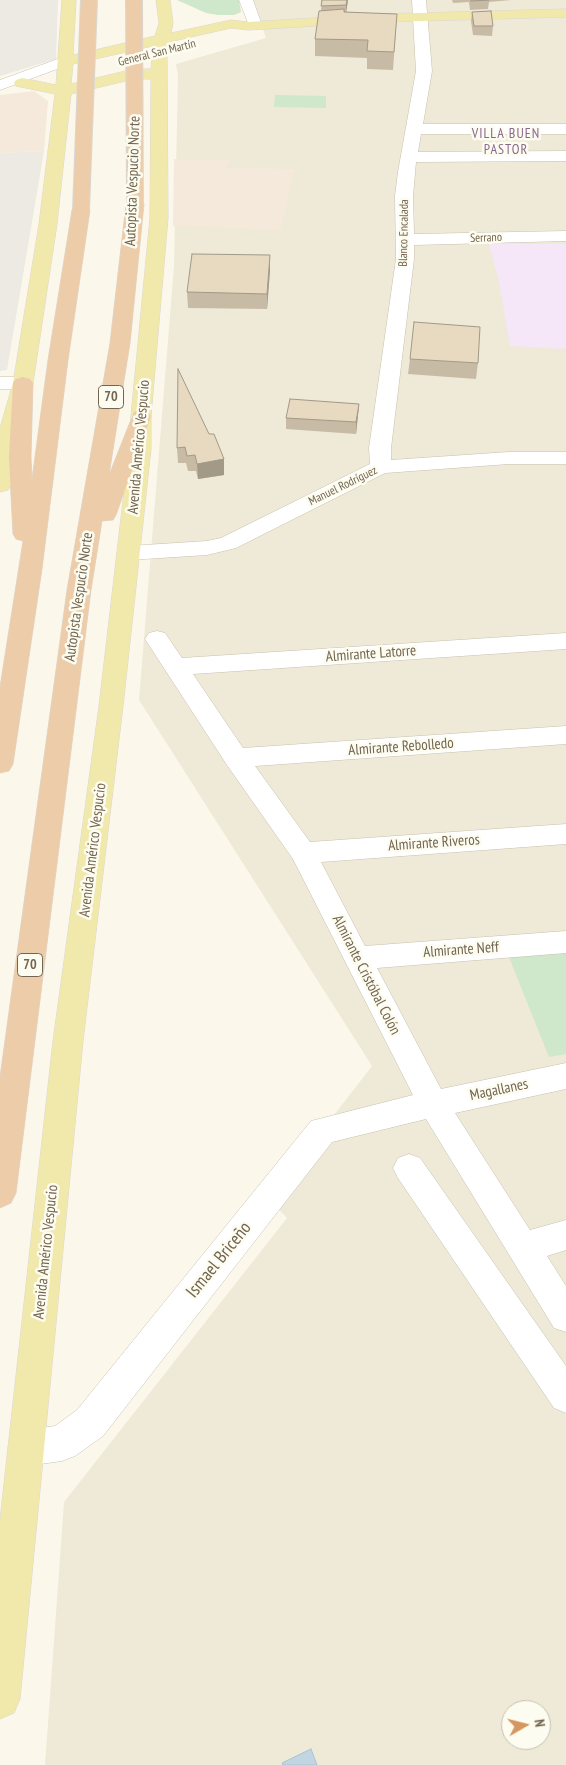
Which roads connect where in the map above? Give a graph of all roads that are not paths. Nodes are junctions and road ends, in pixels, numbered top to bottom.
1 (69, 0) edge
2 (89, 0) edge
3 (134, 0) edge
4 (163, 0) edge
5 (246, 0) edge
6 (420, 8) edge
7 (566, 13) edge
8 (198, 16) dead end
9 (166, 23) junction
10 (231, 24) junction
11 (252, 25) junction
12 (66, 44) junction
13 (161, 46) junction
14 (159, 74) junction
15 (64, 75) junction
16 (22, 83) joint
17 (0, 85) edge
18 (566, 129) edge
19 (414, 130) junction
20 (566, 156) edge
21 (408, 157) junction
22 (566, 236) edge
23 (406, 240) junction
24 (0, 383) edge
25 (23, 383) junction
26 (141, 416) junction
27 (566, 458) edge
28 (381, 467) junction
29 (0, 485) edge
30 (129, 553) junction
31 (31, 569) junction
32 (79, 590) junction
33 (158, 639) dead end
34 (566, 641) edge
35 (176, 667) junction
36 (566, 735) edge
37 (236, 758) junction
38 (0, 764) edge
39 (566, 834) edge
40 (302, 852) junction
41 (566, 942) edge
42 (357, 958) junction
43 (566, 1076) edge
44 (433, 1104) junction
45 (409, 1168) dead end
46 (0, 1192) edge
47 (566, 1235) edge
48 (523, 1247) junction
49 (566, 1316) edge
50 (566, 1396) edge
51 (26, 1448) junction
52 (0, 1699) edge

1 - 12 main road
2 - 31 highway, bridge
3 - 32 highway, Autopista Vespucio Norte / 70, bridge
4 - 9 main road, Avenida Américo Vespucio
5 - 11 street
6 - 7 main road, General San Martín
6 - 11 main road, General San Martín
6 - 19 street, Blanco Encalada
8 - 10 main road
9 - 12 main road
9 - 13 main road, Avenida Américo Vespucio
10 - 11 main road, General San Martín
10 - 13 main road, General San Martín
11 - 13 main road, General San Martín
12 - 15 main road
13 - 14 main road, Avenida Américo Vespucio
13 - 15 main road, General San Martín
14 - 15 main road
14 - 26 main road, Avenida Américo Vespucio
15 - 16 main road
15 - 17 street
15 - 25 main road
16 - 17 street
18 - 19 street
19 - 21 street, Blanco Encalada
20 - 21 street
21 - 23 street, Blanco Encalada
22 - 23 street, Serrano
23 - 28 street, Blanco Encalada
24 - 25 street
25 - 29 main road
25 - 31 highway
26 - 30 main road, Avenida Américo Vespucio
26 - 32 highway
27 - 28 street, Manuel Rodríguez
28 - 30 street, Manuel Rodríguez
30 - 51 main road, Avenida Américo Vespucio
31 - 38 highway
32 - 46 highway, Autopista Vespucio Norte / 70
33 - 35 street, Almirante Cristóbal Colón
34 - 35 street, Almirante Latorre
35 - 37 street, Almirante Cristóbal Colón
36 - 37 street, Almirante Rebolledo
37 - 40 street, Almirante Cristóbal Colón
39 - 40 street, Almirante Riveros
40 - 42 street, Almirante Cristóbal Colón
41 - 42 street, Almirante Neff
42 - 44 street, Almirante Cristóbal Colón
43 - 44 street, Magallanes
44 - 48 street, Almirante Cristóbal Colón
44 - 51 street, Ismael Briceño
45 - 50 street
47 - 48 street
48 - 49 street, Almirante Cristóbal Colón
51 - 52 main road, Avenida Américo Vespucio

